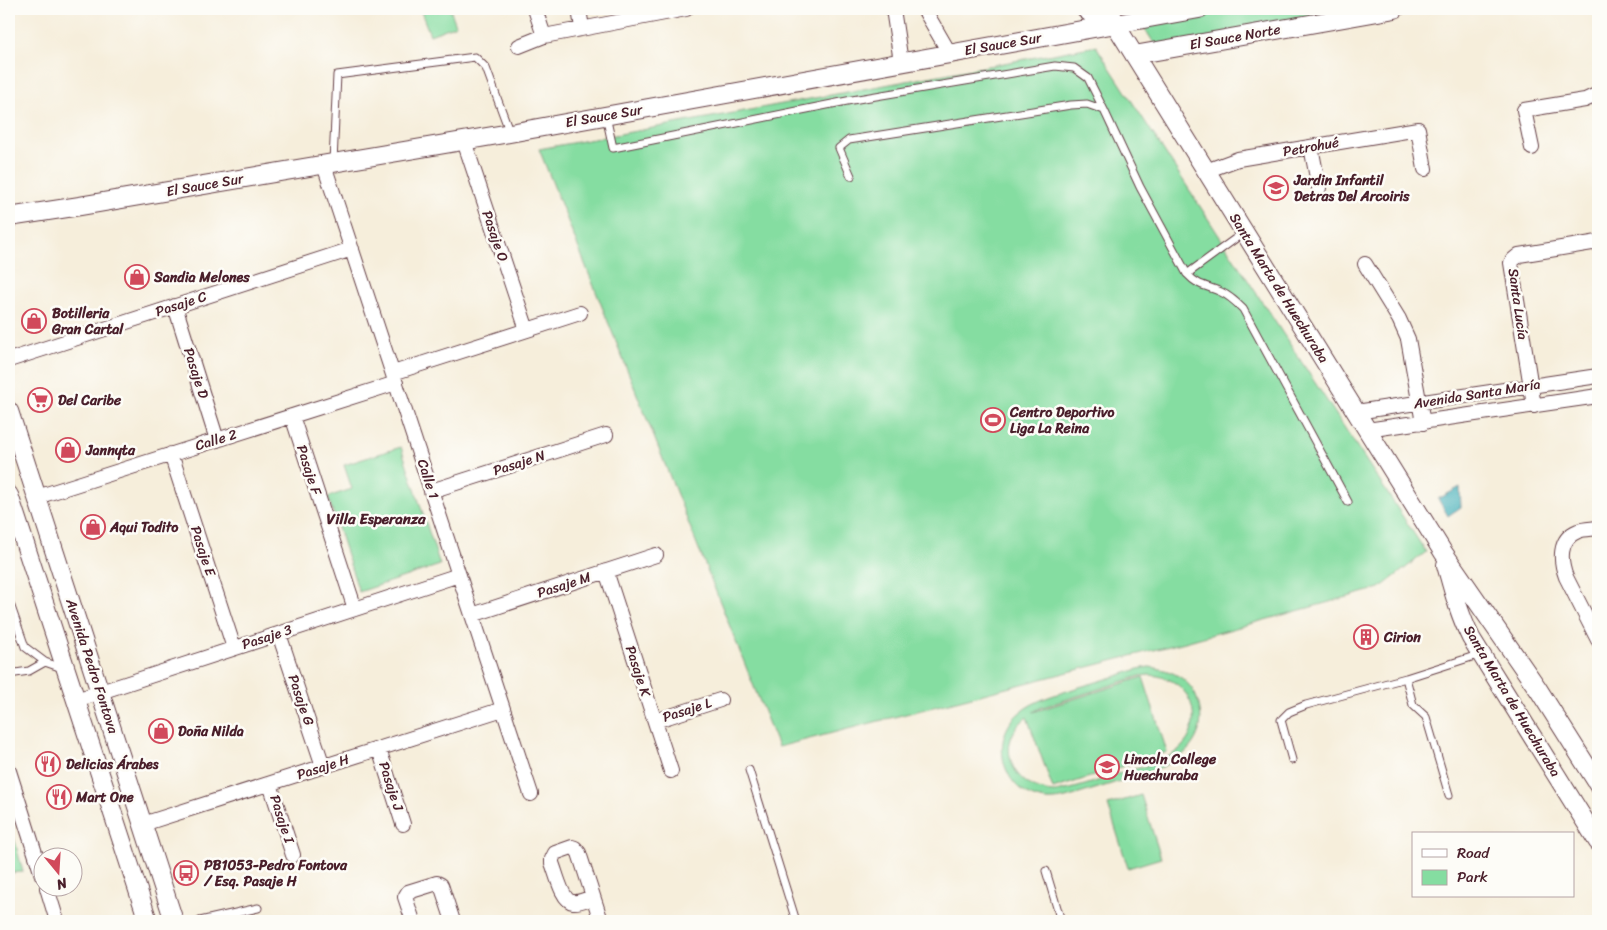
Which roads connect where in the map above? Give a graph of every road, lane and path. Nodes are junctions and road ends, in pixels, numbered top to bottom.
1 (535, 9) edge
2 (578, 9) edge
3 (686, 9) edge
4 (893, 9) edge
5 (924, 9) edge
6 (1086, 9) edge
7 (1199, 9) edge
8 (1395, 9) edge
9 (1172, 11) edge
10 (1112, 16) edge
11 (582, 28) junction
12 (544, 36) junction
13 (520, 46) dead end
14 (950, 54) junction
15 (1134, 55) junction
16 (901, 62) junction
17 (1598, 94) edge
18 (1104, 110) junction
19 (606, 116) junction
20 (510, 133) junction
21 (464, 141) junction
22 (1312, 147) junction
23 (1532, 148) dead end
24 (329, 164) junction
25 (1426, 169) dead end
26 (1206, 171) junction
27 (851, 176) dead end
28 (1319, 188) dead end
29 (9, 217) edge
30 (1244, 233) junction
31 (1598, 242) edge
32 (352, 249) junction
33 (1365, 264) dead end
34 (1187, 274) junction
35 (175, 306) junction
36 (580, 313) dead end
37 (527, 330) junction
38 (9, 360) edge
39 (1598, 376) edge
40 (395, 378) junction
41 (1530, 386) junction
42 (1598, 396) edge
43 (1420, 403) junction
44 (1534, 406) junction
45 (9, 412) edge
46 (1356, 412) junction
47 (292, 416) junction
48 (1423, 423) junction
49 (1367, 430) junction
50 (606, 435) dead end
51 (218, 440) junction
52 (171, 454) junction
53 (431, 491) junction
54 (9, 495) edge
55 (36, 497) junction
56 (1348, 502) dead end
57 (1598, 528) edge
58 (1443, 552) junction
59 (656, 555) dead end
60 (606, 571) junction
61 (459, 575) junction
62 (9, 601) edge
63 (354, 609) junction
64 (472, 615) junction
65 (279, 634) junction
66 (1598, 640) edge
67 (234, 648) junction
68 (1481, 654) junction
69 (45, 662) junction
70 (66, 670) junction
71 (9, 674) edge
72 (1406, 678) junction
73 (100, 692) junction
74 (76, 700) junction
75 (720, 700) dead end
76 (503, 709) junction
77 (655, 721) junction
78 (379, 749) junction
79 (1292, 760) dead end
80 (324, 766) junction
81 (749, 770) dead end
82 (9, 771) edge
83 (672, 771) dead end
84 (1597, 780) edge
85 (270, 784) junction
86 (531, 794) dead end
87 (1449, 795) dead end
88 (143, 824) junction
89 (404, 824) dead end
90 (1598, 842) edge
91 (33, 848) edge
92 (293, 855) dead end
93 (1046, 871) dead end
94 (593, 897) dead end
95 (50, 898) edge
96 (258, 908) dead end
97 (58, 921) edge
98 (148, 921) edge
99 (174, 921) edge
100 (200, 921) edge
101 (413, 921) edge
102 (453, 921) edge
103 (601, 921) edge
104 (796, 921) edge
105 (1061, 921) edge

1 - 12 street
2 - 11 street
3 - 11 street
4 - 16 street
5 - 14 street
6 - 10 street
7 - 9 street, El Sauce Sur
8 - 15 street, El Sauce Norte
9 - 10 street, El Sauce Sur
10 - 14 street, El Sauce Sur
10 - 15 street, Santa Marta de Huechuraba
11 - 12 street
12 - 13 street
14 - 16 street, El Sauce Sur
15 - 26 street, Santa Marta de Huechuraba
16 - 19 street, El Sauce Sur
17 - 23 street
18 - 19 lane
18 - 27 lane
18 - 34 lane
19 - 20 street, El Sauce Sur
20 - 21 street, El Sauce Sur
20 - 24 lane
21 - 24 street, El Sauce Sur
21 - 37 street, Pasaje O
22 - 25 street, Petrohué
22 - 26 street, Petrohué
22 - 28 street
24 - 29 street, El Sauce Sur
24 - 32 street, Calle 1
26 - 30 street, Santa Marta de Huechuraba
30 - 34 lane
30 - 46 street, Santa Marta de Huechuraba
31 - 41 street, Santa Lucía
32 - 35 street, Pasaje C
32 - 40 street, Calle 1
33 - 43 street
34 - 56 lane
35 - 38 street, Pasaje C
35 - 51 street, Pasaje D
36 - 37 street
37 - 40 street
39 - 41 street, Avenida Santa María
40 - 47 street, Calle 2
40 - 53 street, Calle 1
41 - 43 street, Avenida Santa María
41 - 44 street, Santa Lucía
42 - 44 street, Avenida Santa María
43 - 46 street, Avenida Santa María
43 - 48 street
44 - 48 street, Avenida Santa María
45 - 55 street, Avenida Pedro Fontova
46 - 49 street, Santa Marta de Huechuraba
47 - 51 street, Calle 2
47 - 63 street, Pasaje F
48 - 49 street, Avenida Santa María
49 - 58 street, Santa Marta de Huechuraba
50 - 53 street, Pasaje N
51 - 52 street, Calle 2
52 - 55 street, Calle 2
52 - 67 street, Pasaje E
53 - 61 street, Calle 1
54 - 70 street, Avenida Pedro Fontova
55 - 73 street, Avenida Pedro Fontova
57 - 66 street
58 - 68 street, Santa Marta de Huechuraba
58 - 84 street, Santa Marta de Huechuraba
59 - 60 street, Pasaje M
60 - 64 street, Pasaje M
60 - 77 street, Pasaje K
61 - 63 street, Pasaje 3
61 - 64 street, Calle 1
62 - 69 lane
63 - 65 street, Pasaje 3
64 - 76 street, Calle 1
65 - 67 street, Pasaje 3
65 - 80 street, Pasaje G
67 - 73 street, Pasaje 3
68 - 72 lane
68 - 90 street, Santa Marta de Huechuraba
69 - 70 lane
69 - 71 lane
70 - 74 street, Avenida Pedro Fontova
72 - 79 lane
72 - 87 lane
73 - 74 street, Pasaje 3
73 - 88 street, Avenida Pedro Fontova
74 - 98 street, Avenida Pedro Fontova
75 - 77 street, Pasaje L
76 - 78 street, Pasaje H
76 - 86 street, Calle 1
77 - 83 street, Pasaje K
78 - 80 street, Pasaje H
78 - 89 street, Pasaje J
80 - 85 street, Pasaje H
81 - 104 lane
82 - 91 street
85 - 88 street, Pasaje H
85 - 92 street, Pasaje I
88 - 99 street, Avenida Pedro Fontova
93 - 105 lane
94 - 103 street
95 - 97 street
96 - 100 lane
101 - 102 street

